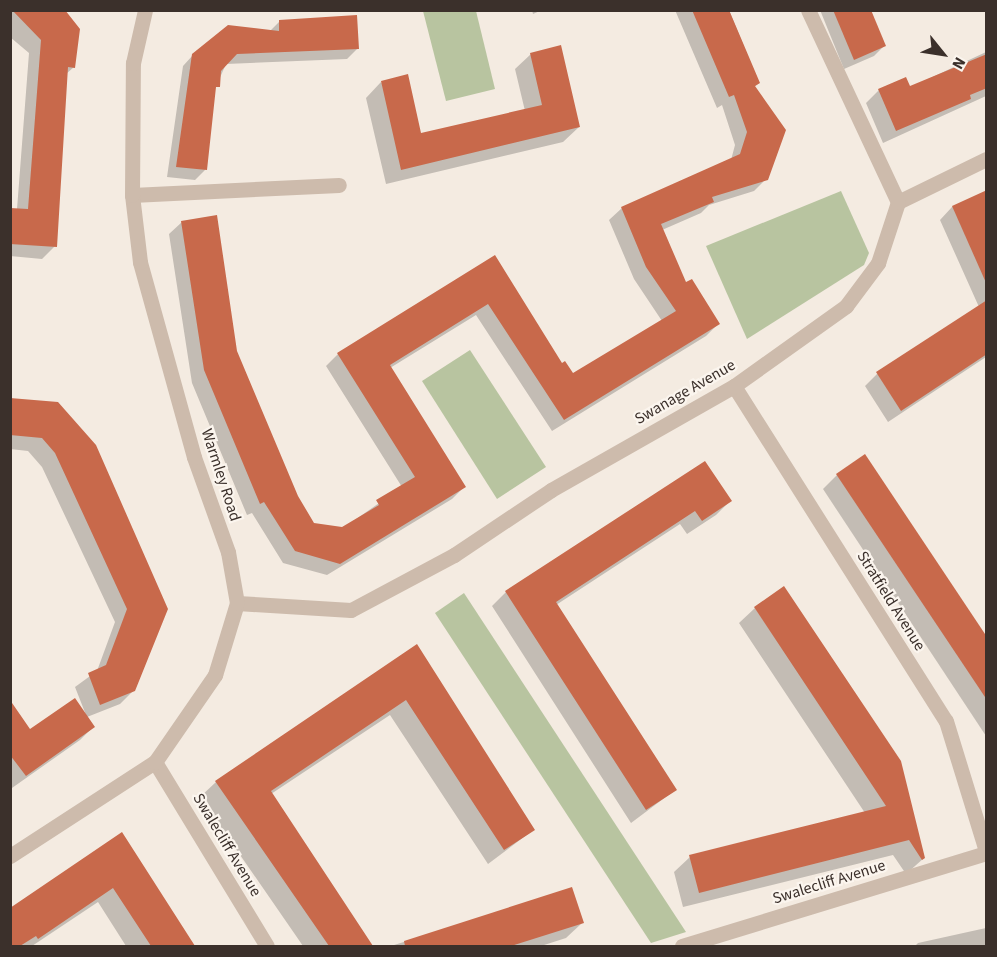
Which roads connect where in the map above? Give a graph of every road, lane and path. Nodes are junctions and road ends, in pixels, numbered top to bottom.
1 (145, 10) edge
2 (808, 10) edge
3 (987, 159) edge
4 (339, 185) dead end
5 (132, 195) junction
6 (898, 202) junction
7 (734, 386) junction
8 (237, 603) junction
9 (155, 762) junction
10 (987, 852) edge
11 (10, 856) edge
12 (267, 946) edge
13 (682, 946) edge

1 - 5 street, Warmley Road
2 - 6 street
3 - 6 street
4 - 5 street
5 - 8 street, Warmley Road
6 - 7 street, Swanage Avenue
7 - 8 street, Swanage Avenue
7 - 10 street, Stratfield Avenue
8 - 9 street, Warmley Road
9 - 11 street, Warmley Road
9 - 12 street, Swalecliff Avenue
10 - 13 street, Swalecliff Avenue

